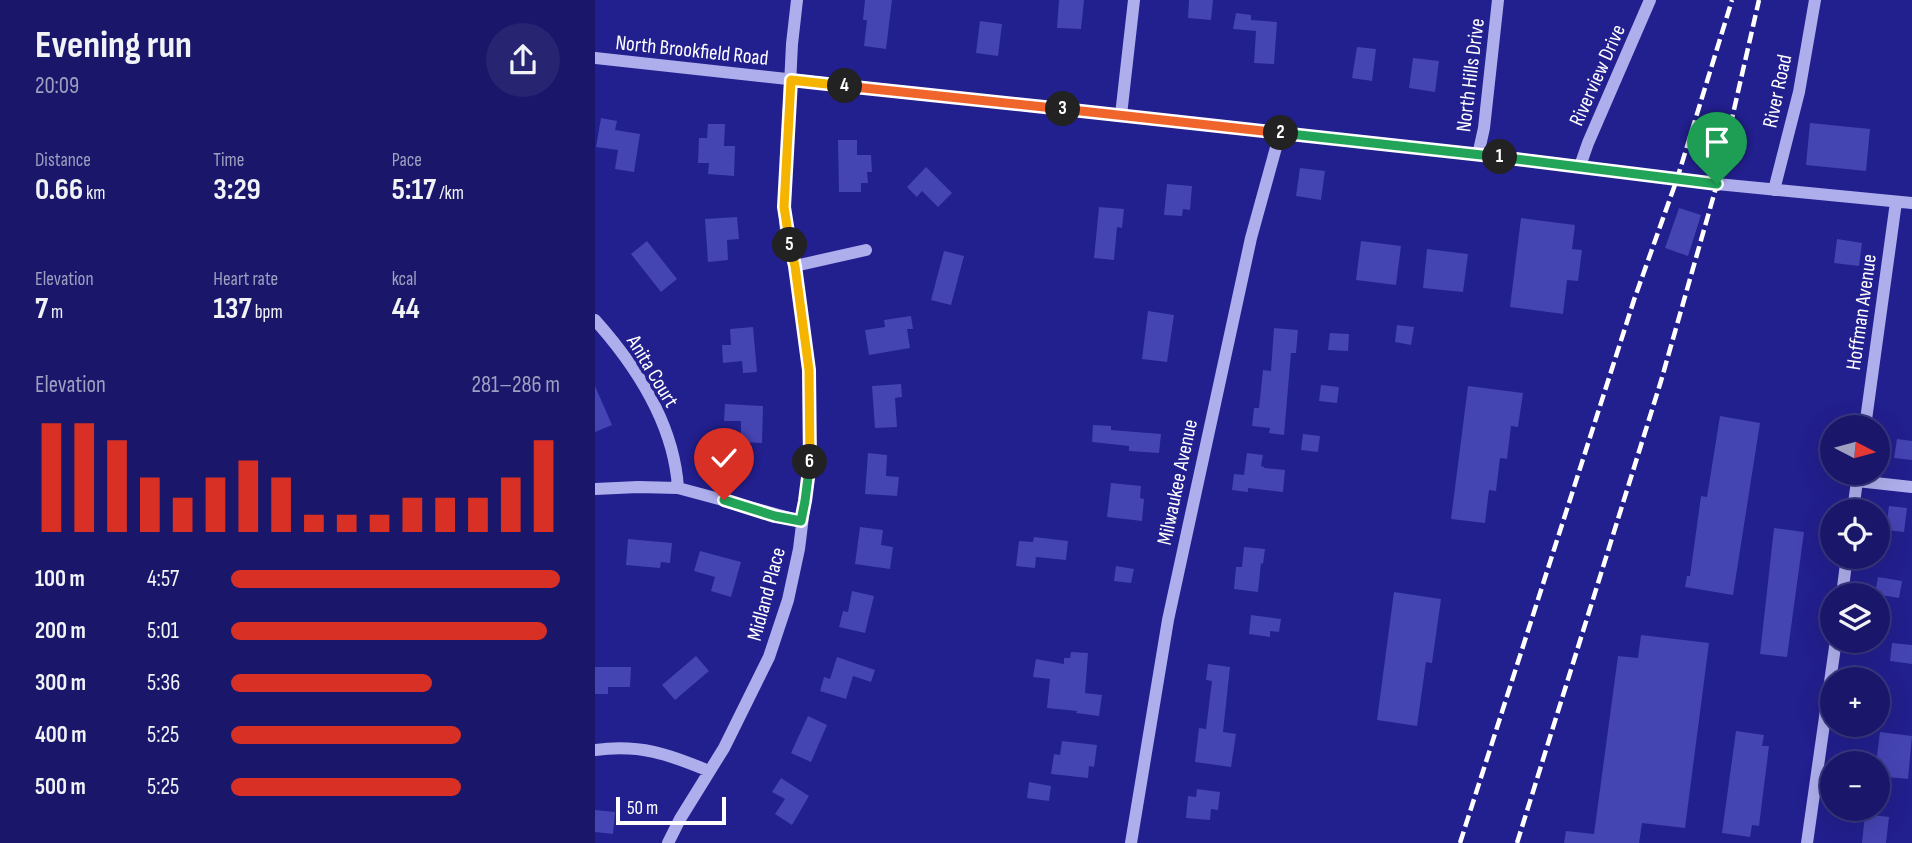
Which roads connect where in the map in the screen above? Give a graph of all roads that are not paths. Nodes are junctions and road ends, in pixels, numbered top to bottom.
1 (797, 0) edge
2 (1134, 0) edge
3 (1499, 0) edge
4 (1650, 0) edge
5 (1815, 0) edge
6 (595, 58) edge
7 (791, 80) junction
8 (1121, 115) junction
9 (1280, 133) junction
10 (1478, 155) junction
11 (1580, 166) junction
12 (1774, 190) junction
13 (1896, 202) junction
14 (1912, 203) edge
15 (866, 250) dead end
16 (795, 266) junction
17 (595, 320) edge
18 (1867, 415) edge
19 (1890, 483) edge
20 (1912, 487) edge
21 (678, 488) junction
22 (595, 489) edge
23 (801, 521) junction
24 (1834, 653) edge
25 (595, 750) edge
26 (709, 771) junction
27 (668, 843) edge
28 (1131, 843) edge
29 (1807, 843) edge

1 - 7 street, Midland Place
2 - 8 street
3 - 10 street, North Hills Drive
4 - 11 street, Riverview Drive
5 - 12 street, River Road
6 - 7 street, North Brookfield Road
7 - 8 street, North Brookfield Road
7 - 16 street, Midland Place
8 - 9 street, North Brookfield Road
9 - 10 street, North Brookfield Road
9 - 28 street, Milwaukee Avenue
10 - 11 street, North Brookfield Road
11 - 12 street, North Brookfield Road
12 - 13 street, North Brookfield Road
13 - 14 street, North Brookfield Road
13 - 18 street, Hoffman Avenue
15 - 16 street
16 - 23 street, Midland Place
17 - 21 street, Anita Court
19 - 20 street
21 - 22 street
21 - 23 street
23 - 26 street, Midland Place
24 - 29 street
25 - 26 street
26 - 27 street, Midland Place

